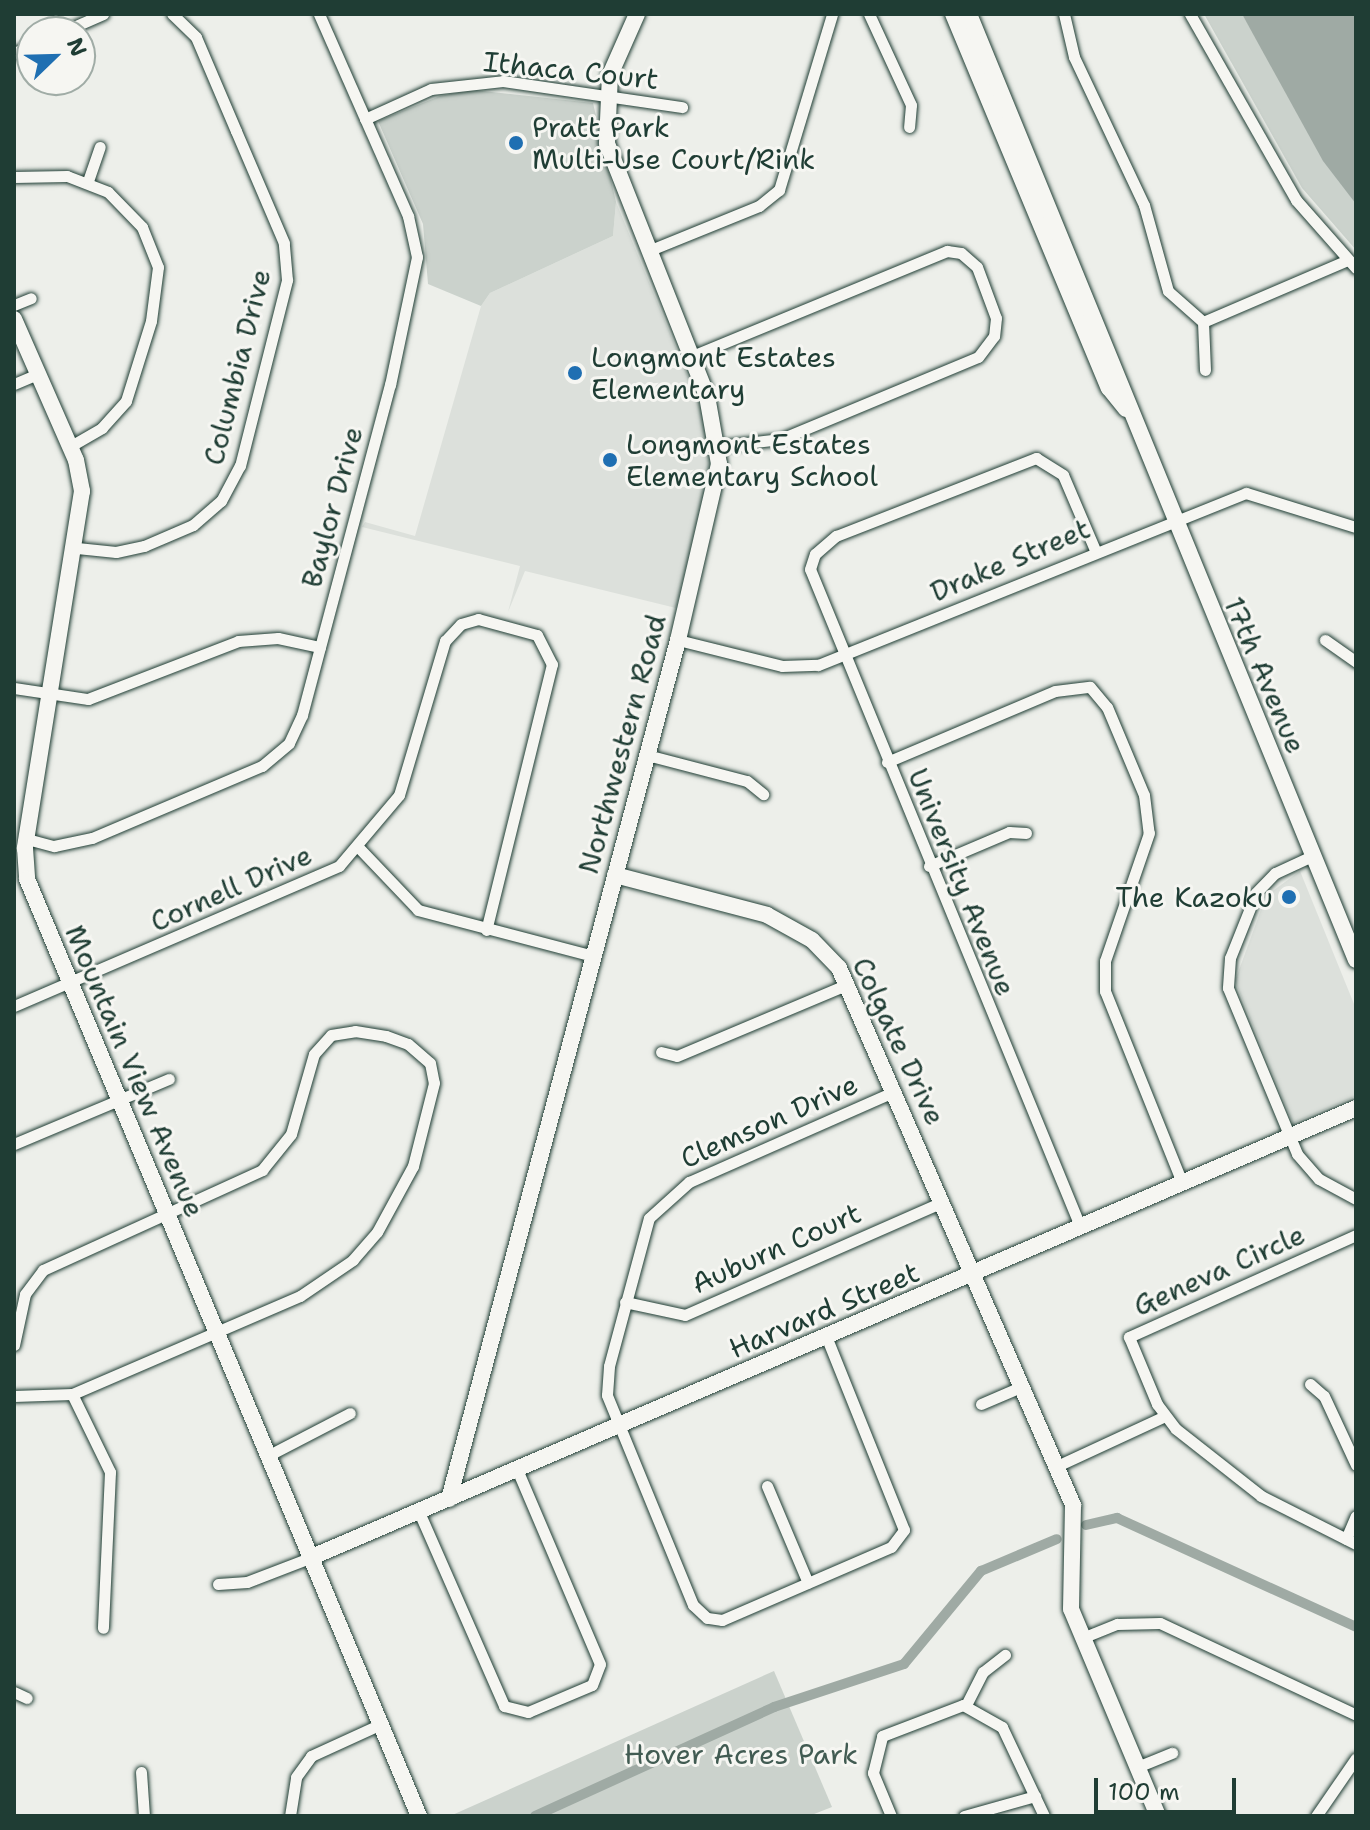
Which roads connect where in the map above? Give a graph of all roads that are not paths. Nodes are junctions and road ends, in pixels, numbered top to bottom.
1 (172, 14) edge
2 (319, 14) edge
3 (637, 14) edge
4 (832, 14) edge
5 (869, 14) edge
6 (953, 14) edge
7 (969, 14) edge
8 (1064, 14) edge
9 (1190, 14) edge
10 (607, 94) junction
11 (682, 107) dead end
12 (365, 119) junction
13 (909, 127) dead end
14 (100, 147) dead end
15 (14, 177) edge
16 (88, 181) junction
17 (648, 251) junction
18 (1352, 264) edge
19 (31, 298) dead end
20 (14, 305) edge
21 (14, 319) edge
22 (1203, 322) junction
23 (692, 356) junction
24 (1205, 370) dead end
25 (37, 374) junction
26 (14, 384) edge
27 (1126, 410) junction
28 (720, 446) junction
29 (69, 447) junction
30 (1172, 519) junction
31 (1356, 527) edge
32 (77, 548) junction
33 (1095, 550) junction
34 (678, 640) junction
35 (1325, 640) dead end
36 (320, 647) junction
37 (841, 657) junction
38 (1356, 662) edge
39 (14, 688) edge
40 (51, 697) junction
41 (647, 755) junction
42 (887, 762) junction
43 (763, 794) dead end
44 (1026, 833) dead end
45 (27, 839) junction
46 (360, 849) junction
47 (1312, 856) junction
48 (929, 866) junction
49 (615, 875) junction
50 (486, 930) junction
51 (593, 956) junction
52 (1356, 960) edge
53 (848, 984) junction
54 (70, 985) junction
55 (14, 1006) edge
56 (661, 1052) dead end
57 (169, 1079) dead end
58 (895, 1091) junction
59 (120, 1101) junction
60 (1356, 1108) edge
61 (1290, 1137) junction
62 (14, 1144) edge
63 (1182, 1183) junction
64 (1356, 1199) edge
65 (943, 1202) junction
66 (168, 1217) junction
67 (1080, 1226) junction
68 (1356, 1235) edge
69 (974, 1274) junction
70 (625, 1302) junction
71 (216, 1331) junction
72 (826, 1336) junction
73 (14, 1345) edge
74 (1310, 1384) dead end
75 (1023, 1386) junction
76 (72, 1394) junction
77 (14, 1396) edge
78 (981, 1404) dead end
79 (350, 1413) dead end
80 (1165, 1416) junction
81 (616, 1427) junction
82 (269, 1455) junction
83 (1356, 1465) edge
84 (1057, 1466) junction
85 (517, 1469) junction
86 (767, 1486) dead end
87 (449, 1499) junction
88 (419, 1512) junction
89 (1356, 1516) edge
90 (1351, 1541) edge
91 (312, 1557) junction
92 (808, 1583) junction
93 (218, 1584) dead end
94 (103, 1628) dead end
95 (1082, 1638) junction
96 (1005, 1655) dead end
97 (14, 1692) edge
98 (27, 1698) dead end
99 (966, 1705) junction
100 (1356, 1715) edge
101 (381, 1724) junction
102 (1172, 1753) dead end
103 (1356, 1758) edge
104 (1137, 1767) junction
105 (141, 1772) dead end
106 (1035, 1796) junction
107 (144, 1816) edge
108 (290, 1816) edge
109 (419, 1816) edge
110 (891, 1816) edge
111 (964, 1816) edge
112 (1044, 1816) edge
113 (1158, 1816) edge
114 (1316, 1816) edge

1 - 32 street, Columbia Drive
2 - 12 street, Baylor Drive
3 - 10 street, Northwestern Road
4 - 17 street
5 - 13 street
6 - 27 street, 17th Avenue
7 - 27 street, 17th Avenue
8 - 22 street
9 - 18 street
10 - 11 street, Ithaca Court
10 - 12 street, Ithaca Court
10 - 17 street, Northwestern Road
12 - 36 street, Baylor Drive
14 - 16 street
15 - 16 street
16 - 29 street
17 - 23 street, Northwestern Road
18 - 22 street
19 - 20 street
21 - 25 street, Mountain View Avenue
22 - 24 street
23 - 28 street, Northwestern Road
23 - 28 street
25 - 26 street
25 - 29 street, Mountain View Avenue
27 - 30 street, 17th Avenue
28 - 34 street, Northwestern Road
29 - 32 street, Mountain View Avenue
30 - 31 street, Drake Street
30 - 33 street, Drake Street
30 - 47 street, 17th Avenue
32 - 40 street, Mountain View Avenue
33 - 37 street, Drake Street
33 - 37 street, University Avenue
34 - 37 street, Drake Street
34 - 41 street, Northwestern Road
35 - 38 street
36 - 40 street
36 - 45 street, Baylor Drive
37 - 42 street, University Avenue
39 - 40 street
40 - 45 street, Mountain View Avenue
41 - 43 street
41 - 49 street, Northwestern Road
42 - 48 street, University Avenue
42 - 63 street
44 - 48 street
45 - 54 street, Mountain View Avenue
46 - 50 street
46 - 50 street, Cornell Drive
46 - 54 street, Cornell Drive
47 - 52 street, 17th Avenue
47 - 61 street
48 - 67 street, University Avenue
49 - 51 street, Northwestern Road
49 - 53 street, Colgate Drive
50 - 51 street
51 - 87 street, Northwestern Road
53 - 56 street
53 - 58 street, Colgate Drive
54 - 55 street, Cornell Drive
54 - 59 street, Mountain View Avenue
57 - 59 street
58 - 65 street, Colgate Drive
58 - 70 street, Clemson Drive
59 - 62 street
59 - 66 street, Mountain View Avenue
60 - 61 street, Harvard Street
61 - 63 street, Harvard Street
61 - 64 street
63 - 67 street, Harvard Street
65 - 69 street, Colgate Drive
65 - 70 street, Auburn Court
66 - 71 street, Mountain View Avenue
66 - 71 street
66 - 73 street
67 - 69 street, Harvard Street
68 - 80 street, Geneva Circle
69 - 72 street, Harvard Street
69 - 75 street, Colgate Drive
70 - 81 street, Clemson Drive
71 - 76 street
71 - 82 street, Mountain View Avenue
72 - 81 street, Harvard Street
72 - 92 street, Clemson Drive
74 - 83 street
75 - 78 street
75 - 84 street, Colgate Drive
76 - 77 street
76 - 94 street
79 - 82 street
80 - 84 street
80 - 90 street, Geneva Circle
81 - 85 street, Harvard Street
81 - 92 street, Clemson Drive
82 - 91 street, Mountain View Avenue
84 - 95 street, Colgate Drive
85 - 87 street, Harvard Street
85 - 88 street
86 - 92 street
87 - 88 street, Harvard Street
88 - 91 street, Harvard Street
89 - 90 street
91 - 93 street
91 - 101 street, Mountain View Avenue
95 - 100 street
95 - 104 street, Colgate Drive
96 - 99 street
97 - 98 street
99 - 106 street
99 - 110 street
101 - 108 street
101 - 109 street, Mountain View Avenue
102 - 104 street
103 - 114 street
104 - 113 street, Colgate Drive
105 - 107 street
106 - 111 street
106 - 112 street

